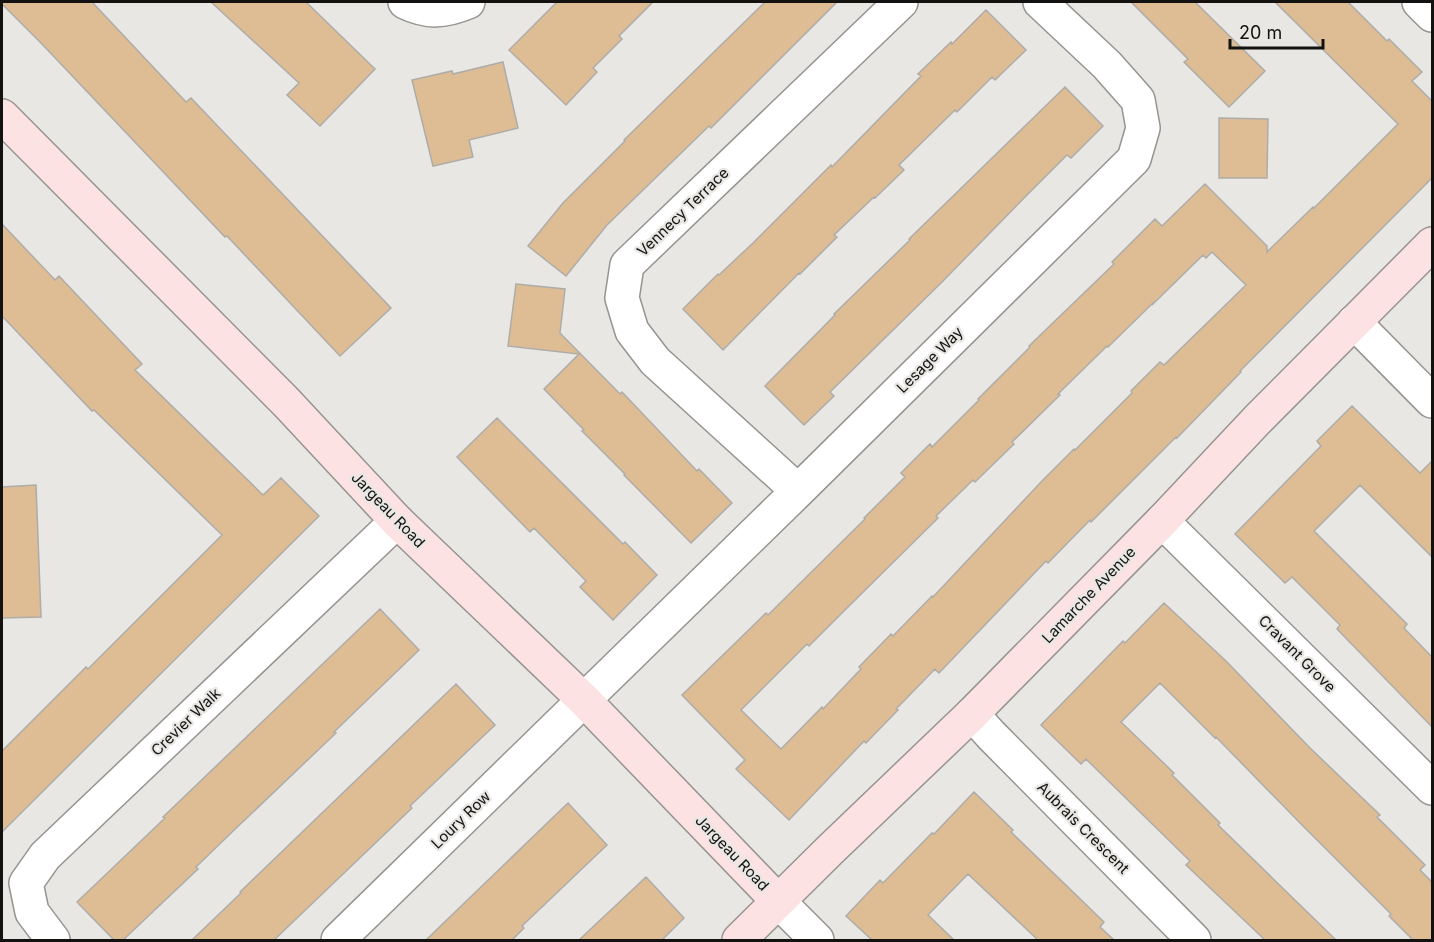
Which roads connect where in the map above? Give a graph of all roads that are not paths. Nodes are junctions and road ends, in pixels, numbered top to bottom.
1 (405, 2) edge
2 (468, 2) edge
3 (901, 2) edge
4 (1040, 2) edge
5 (1419, 2) edge
6 (1432, 15) edge
7 (2, 116) edge
8 (1432, 244) edge
9 (1354, 322) junction
10 (1432, 401) edge
11 (798, 491) junction
12 (1162, 520) junction
13 (397, 521) junction
14 (584, 700) junction
15 (972, 714) junction
16 (1432, 788) edge
17 (778, 901) junction
18 (53, 940) edge
19 (338, 940) edge
20 (739, 940) edge
21 (817, 940) edge
22 (1194, 940) edge

1 - 2 street
3 - 11 street, Vennecy Terrace
4 - 11 street, Lesage Way
5 - 6 street
7 - 13 street, Jargeau Road
8 - 9 street, Lamarche Avenue
9 - 10 street
9 - 12 street, Lamarche Avenue
11 - 14 street, Lesage Way
12 - 15 street, Lamarche Avenue
12 - 16 street, Cravant Grove
13 - 14 street, Jargeau Road
13 - 18 street, Crevier Walk
14 - 17 street, Jargeau Road
14 - 19 street, Loury Row
15 - 17 street, Lamarche Avenue
15 - 22 street, Aubrais Crescent
17 - 20 street, Lamarche Avenue
17 - 21 street

